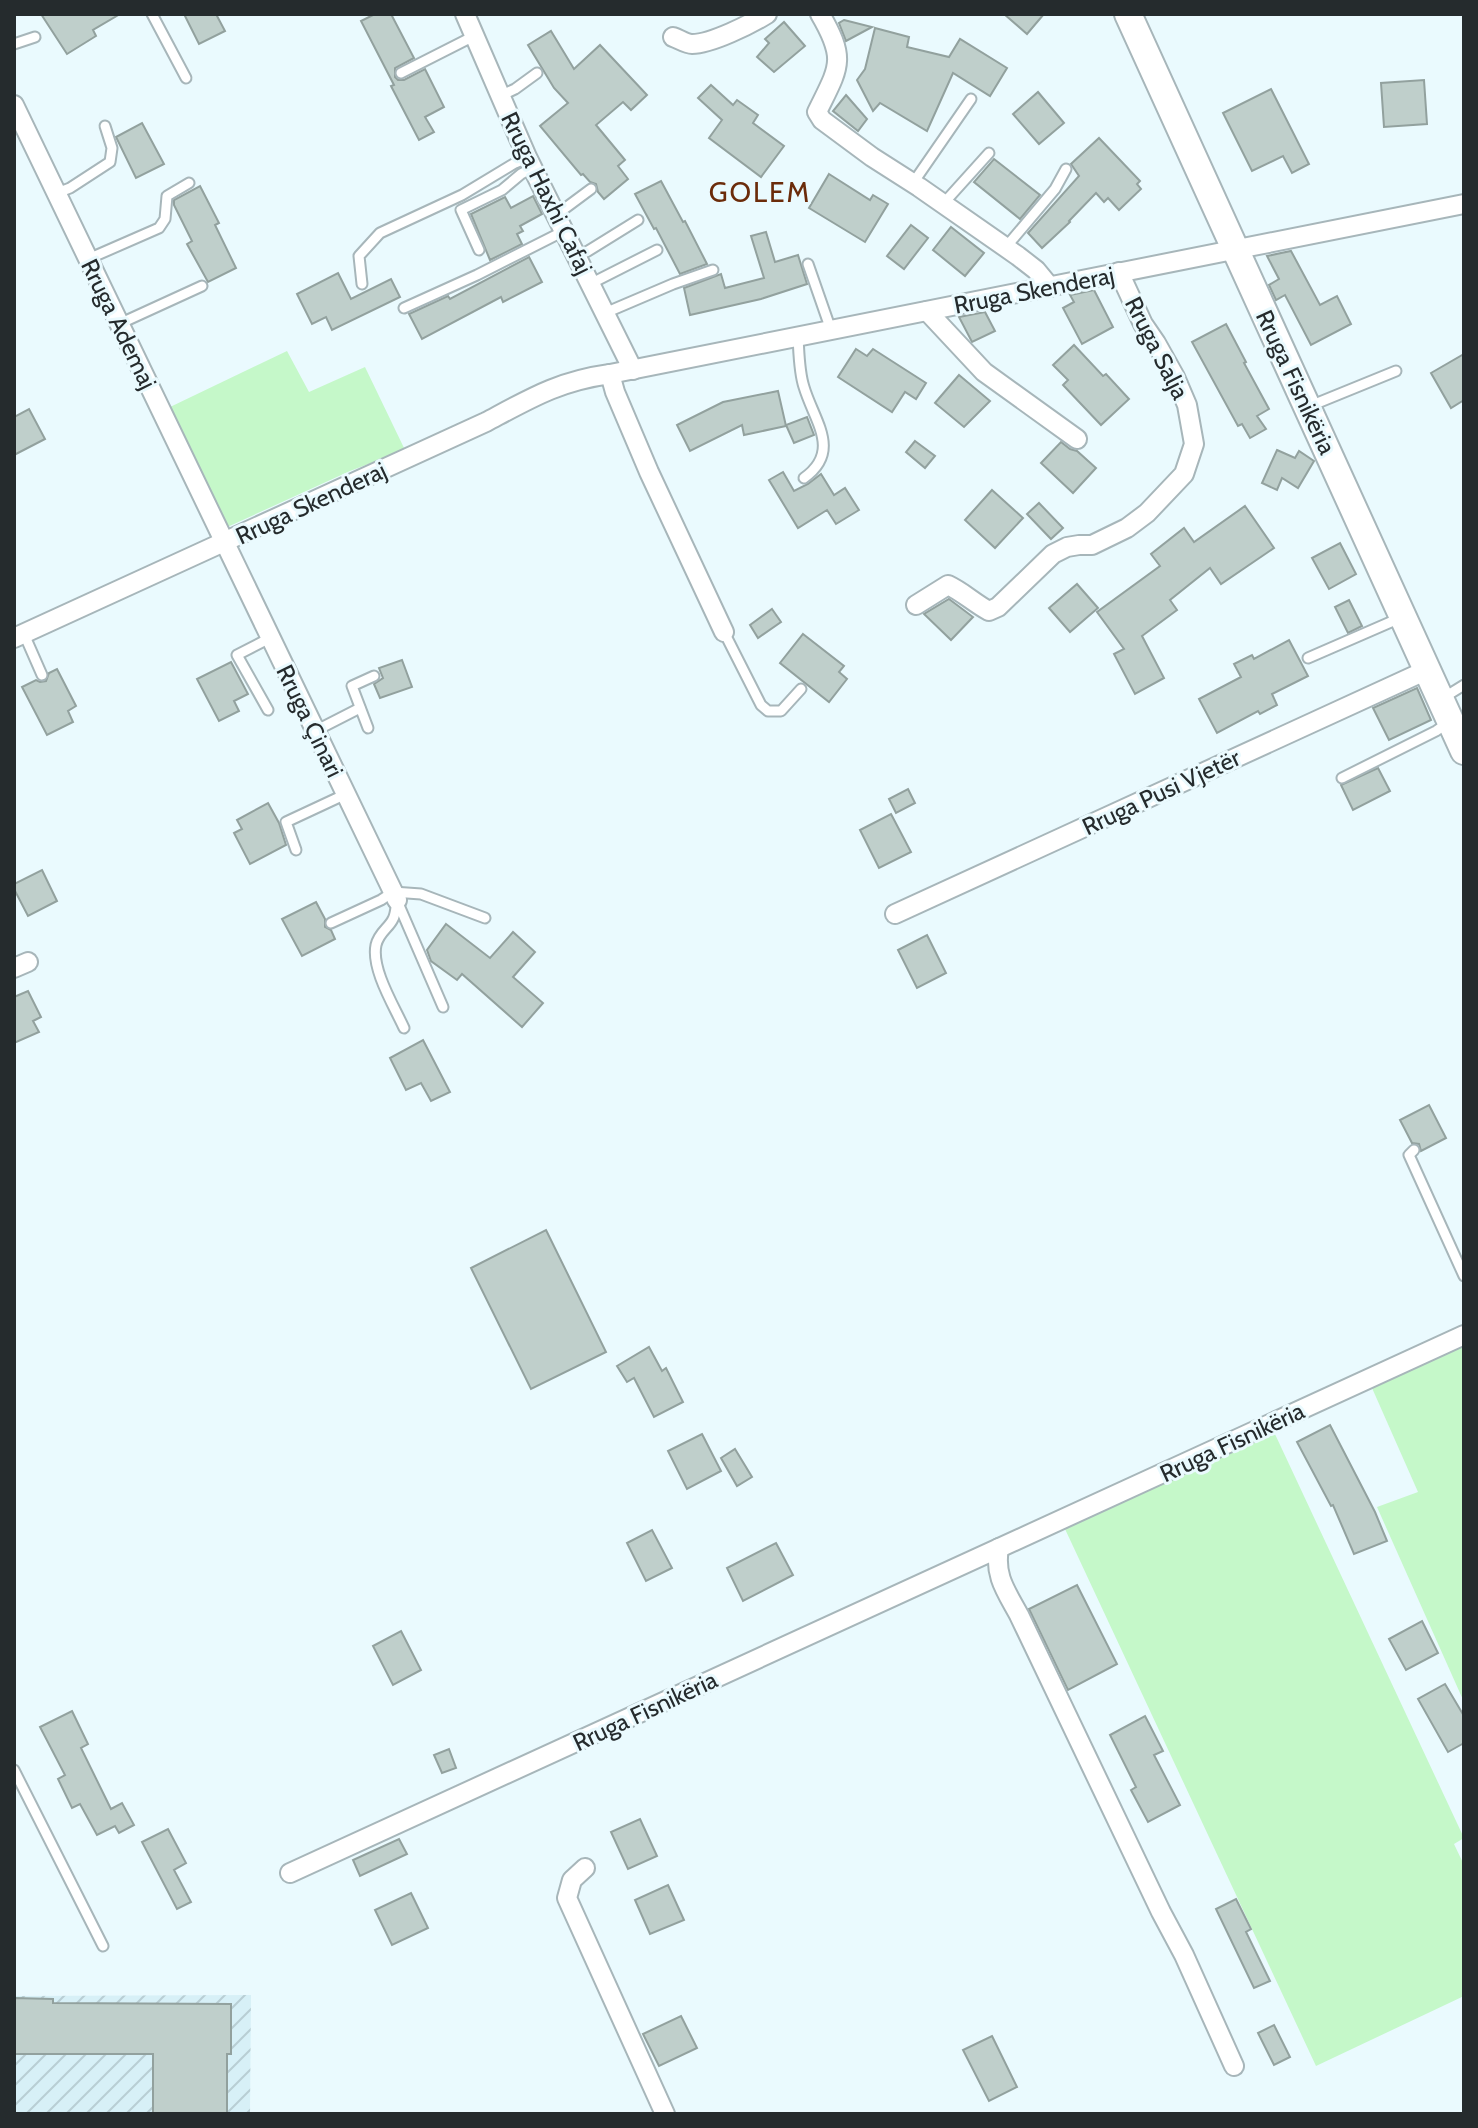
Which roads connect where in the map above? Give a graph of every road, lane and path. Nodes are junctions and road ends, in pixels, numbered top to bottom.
1 (152, 14) edge
2 (465, 14) edge
3 (767, 14) edge
4 (820, 14) edge
5 (1128, 14) edge
6 (474, 36) junction
7 (35, 37) dead end
8 (673, 37) dead end
9 (14, 44) edge
10 (401, 73) dead end
11 (537, 73) dead end
12 (186, 78) dead end
13 (500, 96) junction
14 (971, 99) dead end
15 (14, 105) edge
16 (105, 126) dead end
17 (989, 153) dead end
18 (530, 163) junction
19 (1066, 169) dead end
20 (189, 183) dead end
21 (913, 183) junction
22 (591, 189) dead end
23 (57, 193) junction
24 (943, 204) junction
25 (1464, 204) edge
26 (638, 220) dead end
27 (560, 223) junction
28 (1006, 247) junction
29 (479, 250) dead end
30 (657, 250) dead end
31 (1235, 250) junction
32 (576, 256) junction
33 (88, 259) junction
34 (808, 264) dead end
35 (713, 270) dead end
36 (1119, 272) junction
37 (362, 284) dead end
38 (590, 284) junction
39 (202, 286) dead end
40 (1050, 287) junction
41 (404, 308) dead end
42 (927, 311) junction
43 (605, 313) junction
44 (119, 324) junction
45 (831, 330) junction
46 (798, 337) junction
47 (633, 370) junction
48 (1396, 371) dead end
49 (610, 374) junction
50 (1307, 407) junction
51 (1077, 439) dead end
52 (804, 478) dead end
53 (224, 543) junction
54 (916, 605) dead end
55 (1403, 616) junction
56 (724, 632) joint
57 (19, 636) edge
58 (270, 638) junction
59 (1308, 658) dead end
60 (1427, 670) junction
61 (42, 675) dead end
62 (374, 676) dead end
63 (1464, 685) edge
64 (801, 689) dead end
65 (360, 708) junction
66 (268, 710) dead end
67 (368, 728) dead end
68 (315, 731) junction
69 (1456, 731) edge
70 (1342, 778) dead end
71 (346, 794) junction
72 (296, 850) dead end
73 (395, 896) junction
74 (895, 914) dead end
75 (485, 918) dead end
76 (331, 923) dead end
77 (443, 1007) dead end
78 (404, 1028) dead end
79 (1414, 1150) dead end
80 (1464, 1276) edge
81 (1464, 1335) edge
82 (999, 1548) junction
83 (14, 1770) edge
84 (585, 1868) dead end
85 (290, 1873) dead end
86 (103, 1946) dead end
87 (1234, 2066) dead end
88 (665, 2114) edge

1 - 12 lane
2 - 6 street, Rruga Haxhi Cafaj
3 - 8 street
4 - 21 street
5 - 31 street, Rruga Fisnikëria
6 - 10 lane
6 - 13 street, Rruga Haxhi Cafaj
7 - 9 lane
11 - 13 lane
13 - 18 street, Rruga Haxhi Cafaj
14 - 21 lane
15 - 23 street, Rruga Ademaj
16 - 23 lane
17 - 24 lane
18 - 27 street, Rruga Haxhi Cafaj
18 - 29 lane
18 - 37 lane
19 - 28 lane
20 - 33 lane
21 - 24 street
22 - 27 lane
23 - 33 street, Rruga Ademaj
24 - 28 street
25 - 31 street, Rruga Skenderaj
26 - 32 lane
27 - 32 street, Rruga Haxhi Cafaj
27 - 41 lane
28 - 40 street
30 - 38 lane
31 - 36 street, Rruga Skenderaj
31 - 50 street, Rruga Fisnikëria
32 - 38 street, Rruga Haxhi Cafaj
33 - 44 street, Rruga Ademaj
34 - 45 lane
35 - 43 lane
36 - 40 street, Rruga Skenderaj
36 - 54 street, Rruga Salja
38 - 43 street, Rruga Haxhi Cafaj
39 - 44 lane
40 - 42 street, Rruga Skenderaj
42 - 45 street, Rruga Skenderaj
42 - 51 street, Rruga Skenderaj
43 - 47 street, Rruga Haxhi Cafaj
44 - 53 street, Rruga Ademaj
45 - 46 street, Rruga Skenderaj
46 - 47 street, Rruga Skenderaj
46 - 52 lane
47 - 49 street, Rruga Skenderaj
48 - 50 lane
49 - 53 street, Rruga Skenderaj
49 - 56 street
50 - 55 street, Rruga Fisnikëria
53 - 57 street, Rruga Skenderaj
53 - 58 street, Rruga Çinari
55 - 59 lane
55 - 60 street, Rruga Fisnikëria
56 - 64 lane
57 - 61 lane
58 - 66 lane
58 - 68 street, Rruga Çinari
60 - 69 street, Rruga Fisnikëria
60 - 74 street, Rruga Pusi Vjetër
62 - 65 lane
63 - 69 lane
65 - 67 lane
65 - 68 lane
68 - 71 street, Rruga Çinari
69 - 70 lane
71 - 72 lane
71 - 73 street, Rruga Çinari
73 - 75 lane
73 - 76 lane
73 - 77 lane
73 - 78 lane
79 - 80 lane
81 - 82 street, Rruga Fisnikëria
82 - 85 street, Rruga Fisnikëria
82 - 87 street
83 - 86 lane
84 - 88 street

